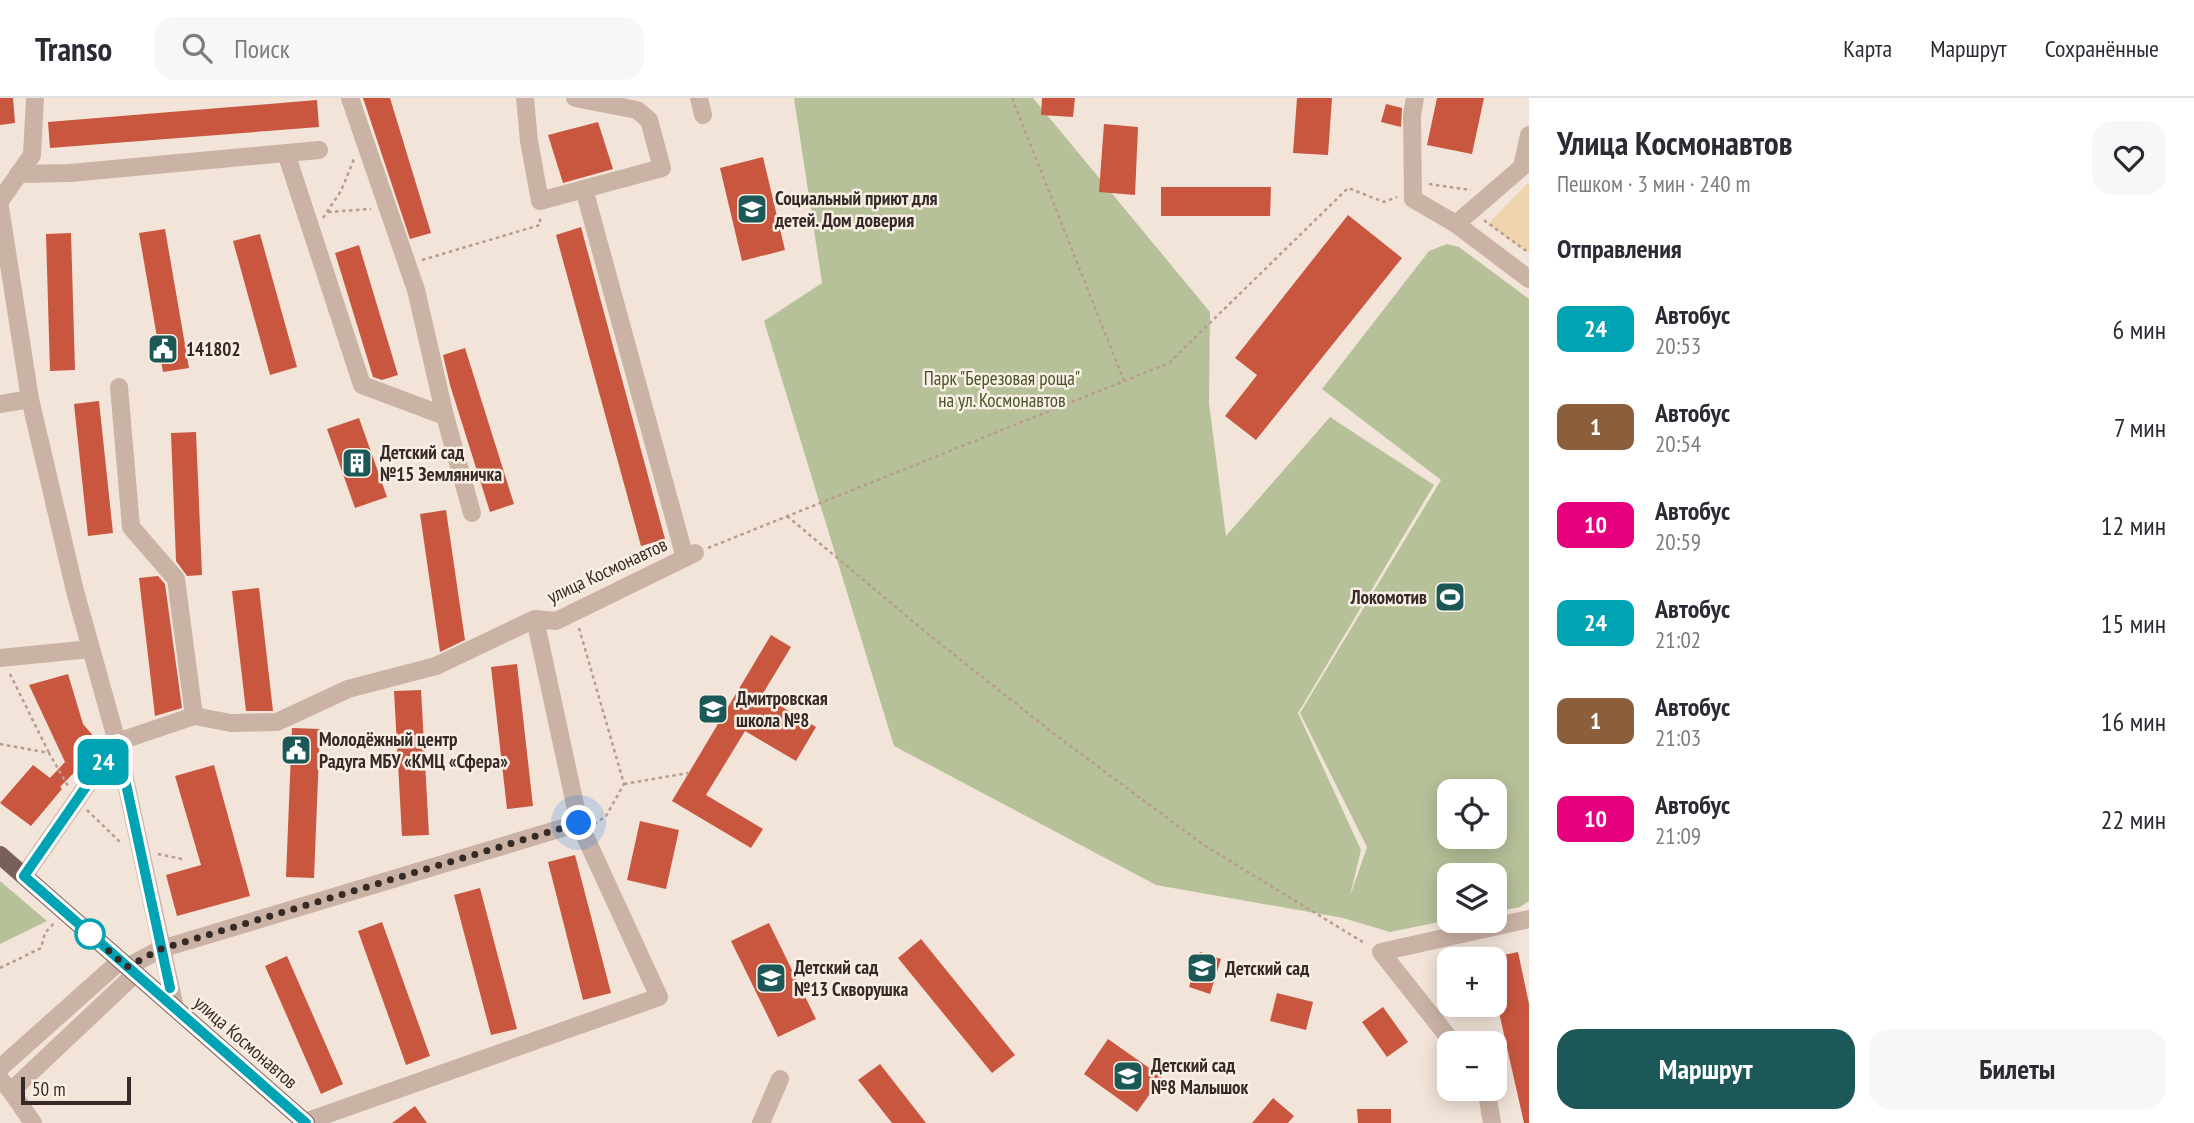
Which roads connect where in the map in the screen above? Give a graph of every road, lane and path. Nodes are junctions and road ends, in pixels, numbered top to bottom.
1 (35, 98) edge
2 (350, 98) edge
3 (525, 98) edge
4 (575, 98) edge
5 (1012, 98) edge
6 (1415, 98) edge
7 (1529, 135) edge
8 (363, 136) junction
9 (319, 150) dead end
10 (286, 153) junction
11 (18, 174) junction
12 (584, 189) junction
13 (1413, 190) junction
14 (1491, 194) junction
15 (0, 201) edge
16 (540, 201) junction
17 (0, 207) edge
18 (388, 208) junction
19 (327, 212) junction
20 (1485, 221) dead end
21 (1456, 224) junction
22 (313, 234) junction
23 (1529, 253) edge
24 (407, 265) junction
25 (1529, 279) edge
26 (1124, 381) junction
27 (119, 387) dead end
28 (30, 399) junction
29 (0, 404) edge
30 (445, 416) junction
31 (472, 513) dead end
32 (787, 516) junction
33 (690, 556) junction
34 (575, 612) junction
35 (535, 619) junction
36 (90, 649) junction
37 (1, 658) edge
38 (194, 716) junction
39 (117, 742) junction
40 (49, 752) dead end
41 (688, 773) dead end
42 (624, 783) junction
43 (579, 823) junction
44 (0, 855) edge
45 (24, 876) junction
46 (64, 911) junction
47 (1529, 919) edge
48 (161, 949) junction
49 (1381, 952) junction
50 (127, 967) junction
51 (0, 968) edge
52 (175, 1008) junction
53 (1443, 1031) edge
54 (0, 1068) edge
55 (780, 1079) dead end
56 (6, 1085) edge
57 (1488, 1101) edge
58 (33, 1123) edge
59 (306, 1123) edge
60 (761, 1123) edge
61 (1492, 1123) edge

1 - 11 street
2 - 8 street
3 - 16 street
4 - 12 street
5 - 26 path
6 - 13 street
7 - 14 street
8 - 18 street
8 - 19 path
9 - 10 street
10 - 11 street
10 - 22 street
11 - 15 street
12 - 16 street
12 - 33 street
13 - 14 path
13 - 21 street
13 - 26 path
14 - 21 street
16 - 24 path
17 - 28 street
18 - 19 path
18 - 24 street
19 - 22 path
20 - 23 path
21 - 25 street
22 - 30 street
24 - 30 street
26 - 32 path
27 - 38 street
28 - 29 street
28 - 36 street
30 - 31 street
32 - 33 path
32 - 49 path
33 - 34 street, улица Космонавтов
34 - 35 street, улица Космонавтов
34 - 42 path
35 - 38 street, улица Космонавтов
35 - 43 street
36 - 37 street
36 - 39 street
37 - 40 path
38 - 39 street
39 - 45 street
39 - 48 street
41 - 42 path
42 - 43 path
43 - 48 street
43 - 59 street
44 - 45 main road, улица Космонавтов
45 - 46 main road, улица Космонавтов
46 - 50 main road, улица Космонавтов
46 - 51 path
47 - 49 street
48 - 50 street
48 - 52 street
49 - 53 street
50 - 52 main road, улица Космонавтов
50 - 54 street
50 - 56 street
52 - 59 main road, улица Космонавтов
55 - 60 street
56 - 58 street
57 - 61 street

